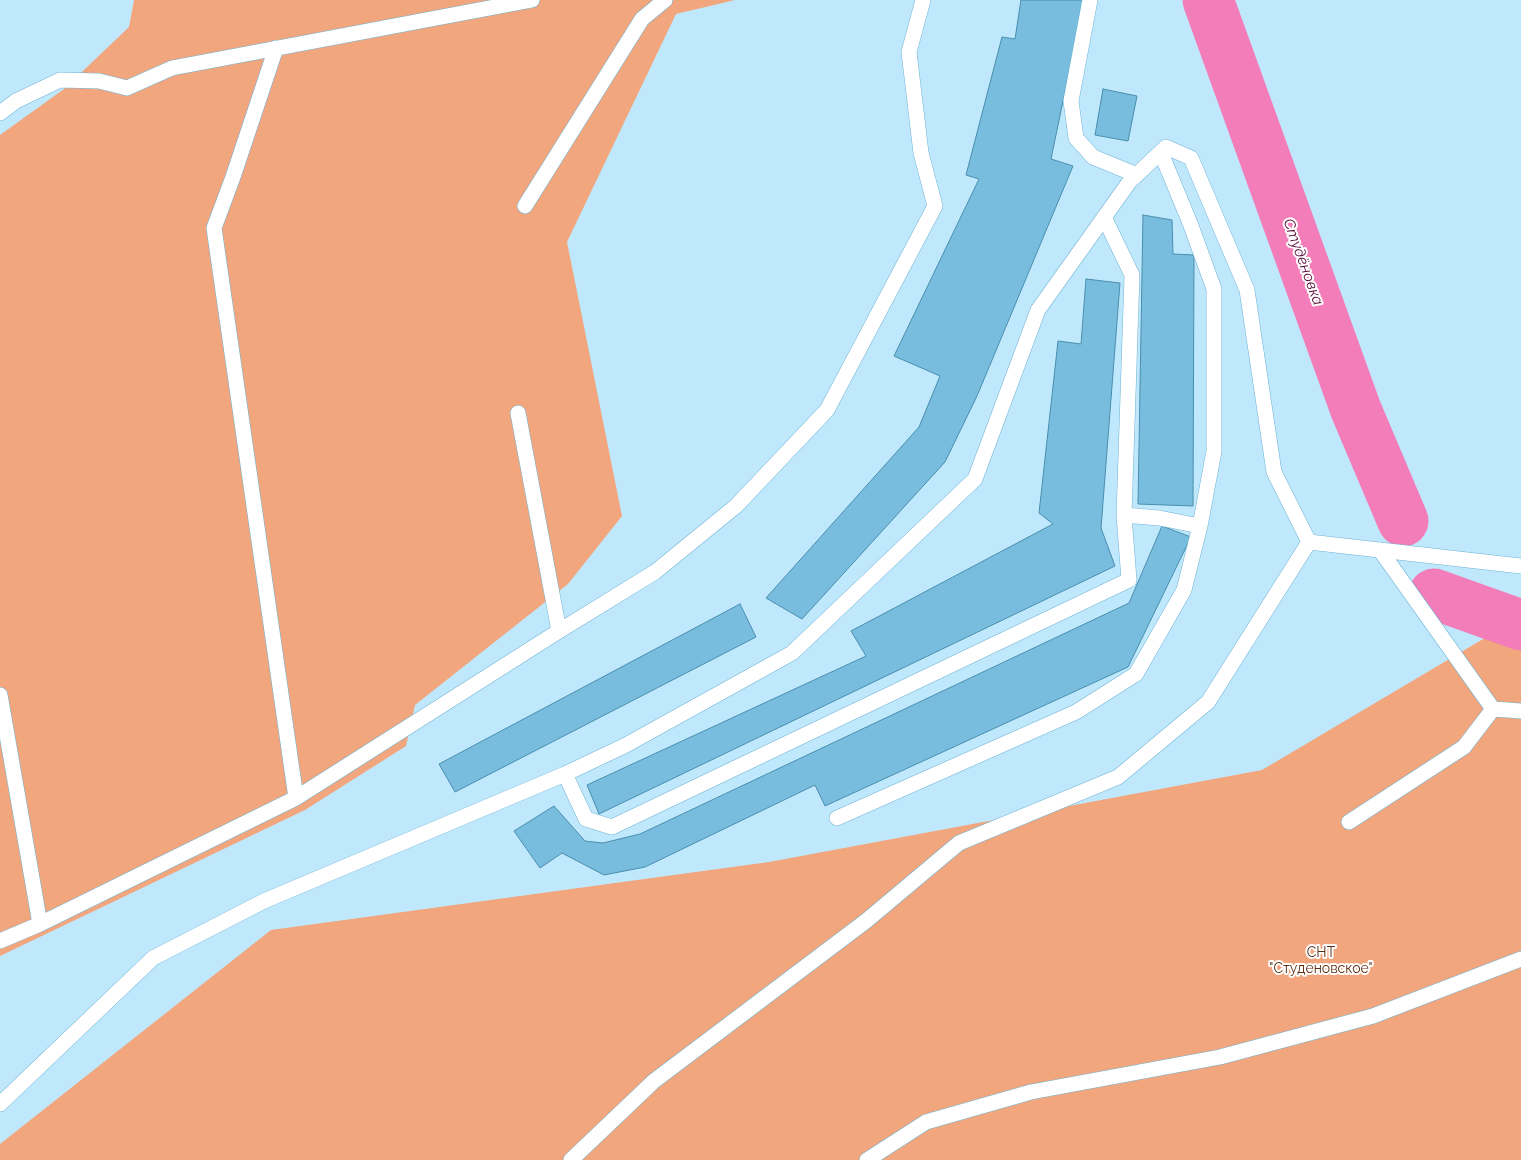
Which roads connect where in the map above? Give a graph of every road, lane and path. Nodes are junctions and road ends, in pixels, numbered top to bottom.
1 (532, 0) edge
2 (665, 0) edge
3 (924, 0) edge
4 (1090, 0) edge
5 (276, 48) junction
6 (0, 113) edge
7 (1161, 153) junction
8 (1137, 175) junction
9 (525, 206) dead end
10 (1104, 217) junction
11 (518, 413) dead end
12 (1124, 515) junction
13 (1200, 526) junction
14 (1309, 542) junction
15 (1380, 550) junction
16 (1521, 566) edge
17 (559, 630) junction
18 (0, 696) edge
19 (1494, 709) junction
20 (1521, 711) edge
21 (565, 774) junction
22 (296, 798) junction
23 (837, 818) dead end
24 (1349, 822) dead end
25 (40, 924) junction
26 (0, 941) edge
27 (1521, 959) edge
28 (0, 1104) edge
29 (571, 1160) edge
30 (867, 1160) edge

1 - 5 lane
2 - 9 lane
3 - 17 lane
4 - 8 lane
5 - 6 lane
5 - 22 lane
7 - 8 lane
7 - 13 lane
7 - 14 lane
8 - 10 lane
10 - 12 lane
10 - 21 lane
11 - 17 lane
12 - 13 lane
12 - 21 lane
13 - 23 lane
14 - 15 lane
14 - 29 lane
15 - 16 lane
15 - 19 lane
17 - 22 lane
18 - 25 lane
19 - 20 lane
19 - 24 lane
21 - 28 lane
22 - 25 lane
25 - 26 lane
27 - 30 lane

